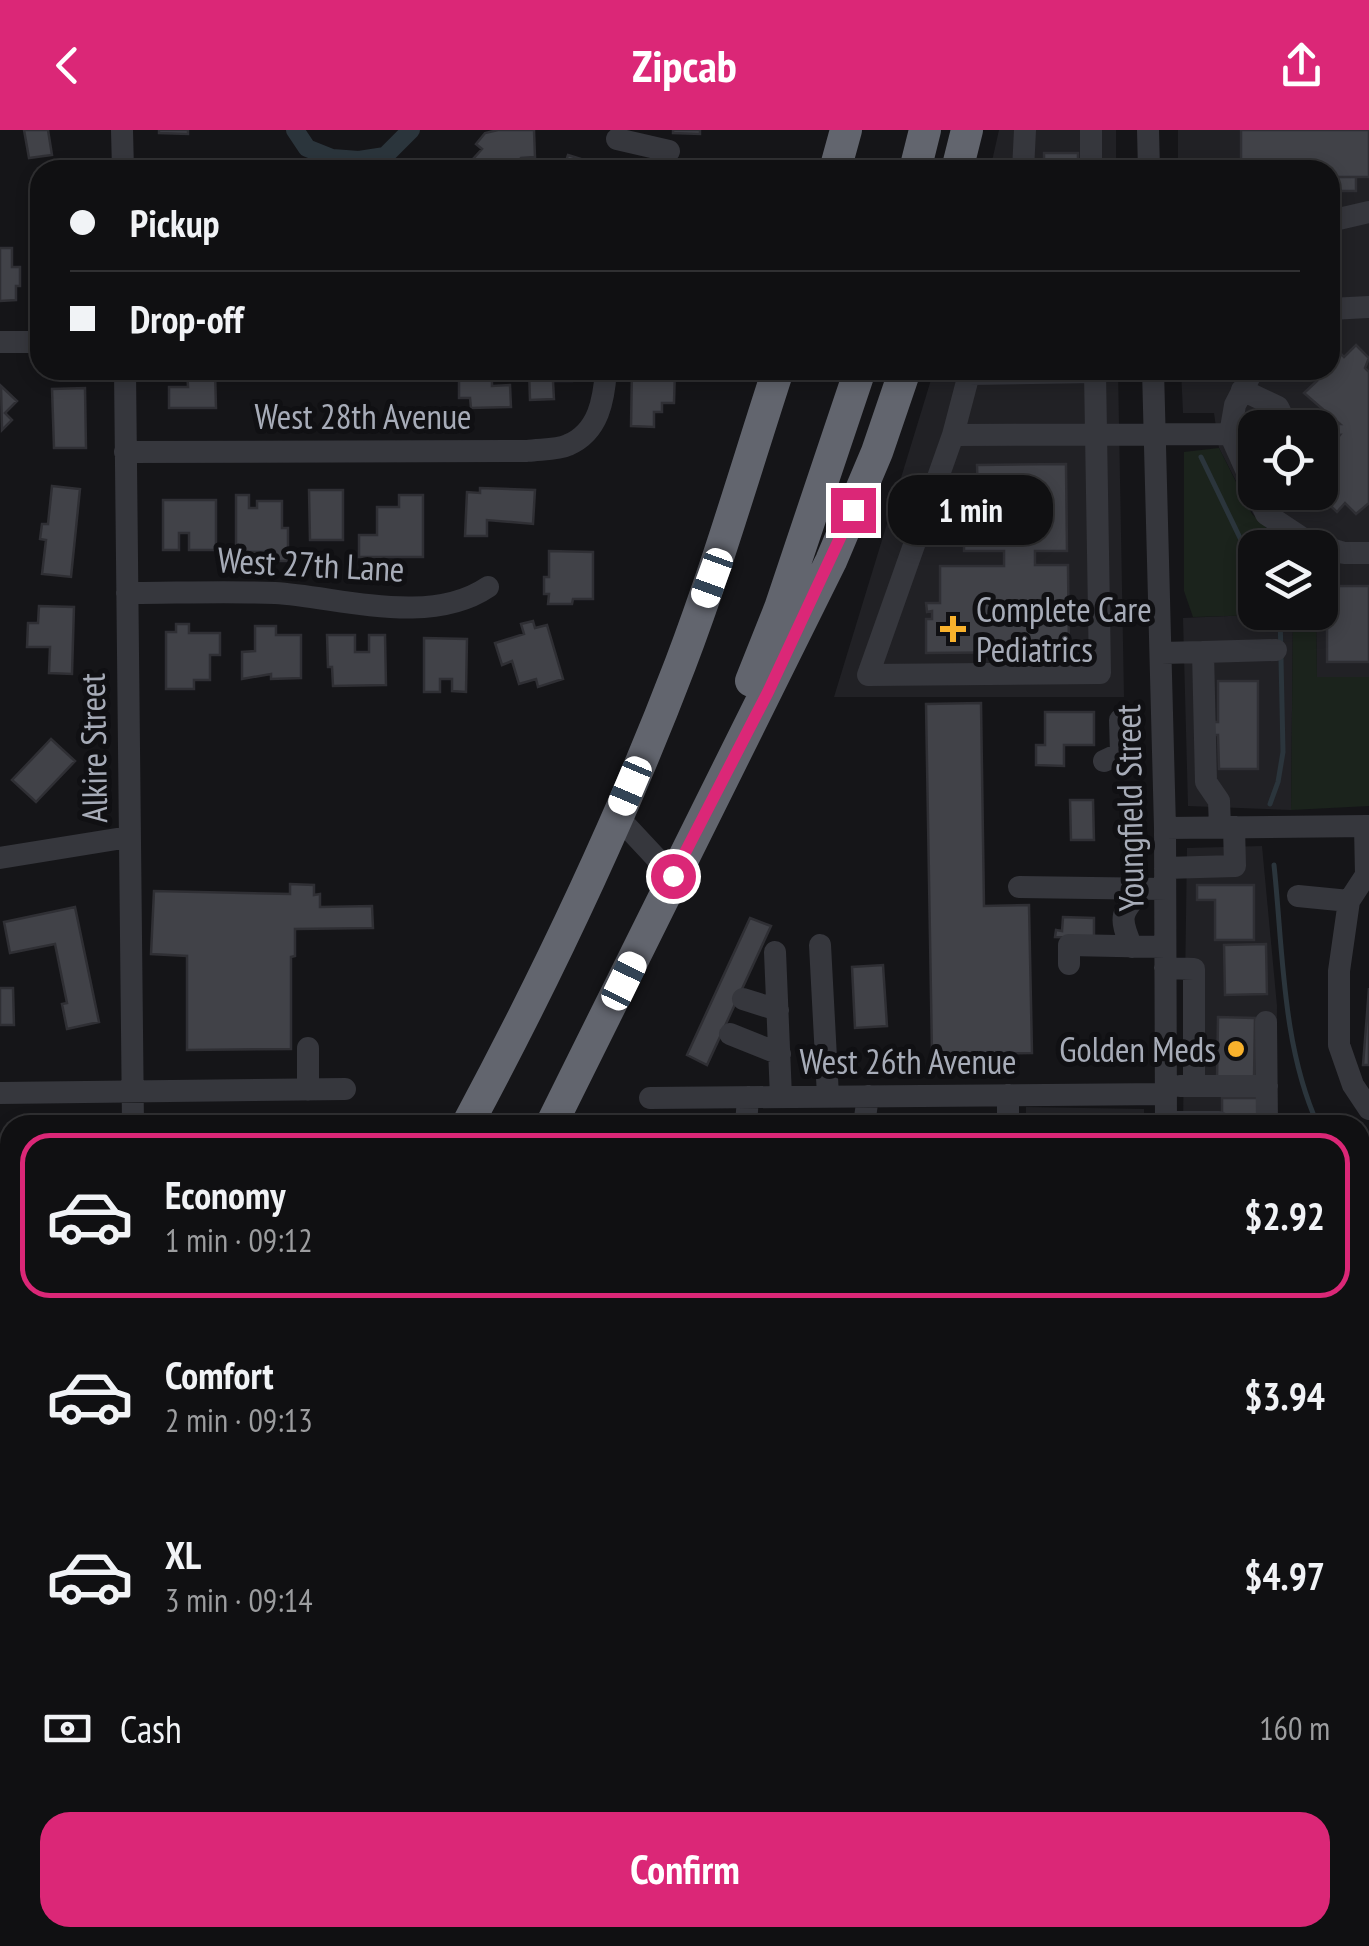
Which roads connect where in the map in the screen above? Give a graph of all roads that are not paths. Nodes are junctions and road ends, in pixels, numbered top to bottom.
1 (122, 130) edge
2 (825, 130) edge
3 (846, 130) edge
4 (925, 130) edge
5 (967, 130) edge
6 (1026, 130) edge
7 (1091, 130) edge
8 (1148, 130) edge
9 (617, 139) dead end
10 (654, 156) edge
11 (122, 160) edge
12 (818, 160) edge
13 (838, 160) edge
14 (918, 160) edge
15 (959, 160) edge
16 (1024, 160) edge
17 (1091, 160) edge
18 (1148, 160) edge
19 (1369, 212) edge
20 (1340, 219) edge
21 (1369, 306) edge
22 (1340, 307) edge
23 (0, 342) edge
24 (30, 342) edge
25 (124, 380) edge
26 (605, 380) edge
27 (775, 380) edge
28 (857, 380) edge
29 (902, 380) edge
30 (967, 380) edge
31 (1095, 380) edge
32 (1153, 380) edge
33 (1248, 380) edge
34 (1279, 410) edge
35 (1095, 432) junction
36 (1156, 432) junction
37 (1230, 434) junction
38 (953, 435) junction
39 (1238, 448) edge
40 (125, 452) junction
41 (1265, 510) edge
42 (1369, 553) edge
43 (488, 587) dead end
44 (127, 594) junction
45 (1276, 650) dead end
46 (1203, 652) junction
47 (1162, 653) junction
48 (1120, 720) dead end
49 (1164, 752) junction
50 (618, 816) junction
51 (1367, 826) edge
52 (1227, 827) junction
53 (1165, 828) junction
54 (692, 835) junction
55 (129, 836) junction
56 (0, 858) edge
57 (673, 876) junction
58 (1367, 876) edge
59 (1158, 882) junction
60 (1019, 888) dead end
61 (1298, 896) dead end
62 (1349, 901) junction
63 (820, 945) dead end
64 (1132, 946) junction
65 (775, 952) dead end
66 (1165, 958) junction
67 (1068, 964) dead end
68 (744, 998) dead end
69 (778, 1010) junction
70 (1266, 1022) dead end
71 (730, 1034) dead end
72 (308, 1048) dead end
73 (780, 1054) junction
74 (1194, 1086) junction
75 (1267, 1086) junction
76 (346, 1089) dead end
77 (308, 1090) junction
78 (1166, 1090) junction
79 (132, 1092) junction
80 (0, 1093) edge
81 (1008, 1095) junction
82 (828, 1096) junction
83 (868, 1096) junction
84 (748, 1097) junction
85 (781, 1097) junction
86 (650, 1098) dead end
87 (1369, 1109) edge
88 (133, 1115) edge
89 (472, 1115) edge
90 (556, 1115) edge
91 (747, 1115) edge
92 (865, 1115) edge
93 (1008, 1115) edge
94 (1166, 1115) edge
95 (1267, 1115) edge

1 - 11 street
2 - 12 highway
3 - 13 highway
4 - 14 highway
5 - 15 highway
6 - 16 street
7 - 17 street
8 - 18 street
9 - 10 street
19 - 20 street
21 - 22 street
23 - 24 street
25 - 40 street, Alkire Street
26 - 40 street, West 28th Avenue
27 - 50 highway
28 - 54 highway
29 - 54 highway
30 - 38 street
31 - 35 street
32 - 36 street, Youngfield Street
33 - 34 street
33 - 37 street
35 - 36 street
35 - 38 street
35 - 38 street
36 - 37 street
36 - 47 street, Youngfield Street
37 - 39 street
40 - 44 street, Alkire Street
41 - 42 street
43 - 44 street, West 27th Lane
44 - 55 street, Alkire Street
45 - 46 street
46 - 47 street
46 - 52 street
47 - 49 street, Youngfield Street
48 - 49 street
49 - 53 street, Youngfield Street
50 - 57 street
50 - 89 highway
51 - 52 street
51 - 58 street
52 - 53 street
52 - 59 street
53 - 59 street, Youngfield Street
54 - 57 highway
55 - 56 street
55 - 79 street, Alkire Street
57 - 90 highway
58 - 62 street
59 - 60 street
59 - 64 street
59 - 66 street, Youngfield Street
61 - 62 street
62 - 87 street
63 - 82 street
64 - 66 street
64 - 67 street
65 - 69 street
66 - 74 street
66 - 78 street, Youngfield Street
68 - 69 street
69 - 73 street
70 - 75 street
71 - 73 street
72 - 77 street
73 - 85 street
74 - 75 street, West 26th Avenue
74 - 78 street, West 26th Avenue
75 - 95 street
76 - 77 street
77 - 79 street
78 - 81 street, West 26th Avenue
78 - 94 street, Youngfield Street
79 - 80 street
79 - 88 street, Alkire Street
81 - 83 street, West 26th Avenue
81 - 93 street
82 - 83 street, West 26th Avenue
82 - 85 street, West 26th Avenue
83 - 92 street
84 - 85 street, West 26th Avenue
84 - 86 street, West 26th Avenue
84 - 91 street

